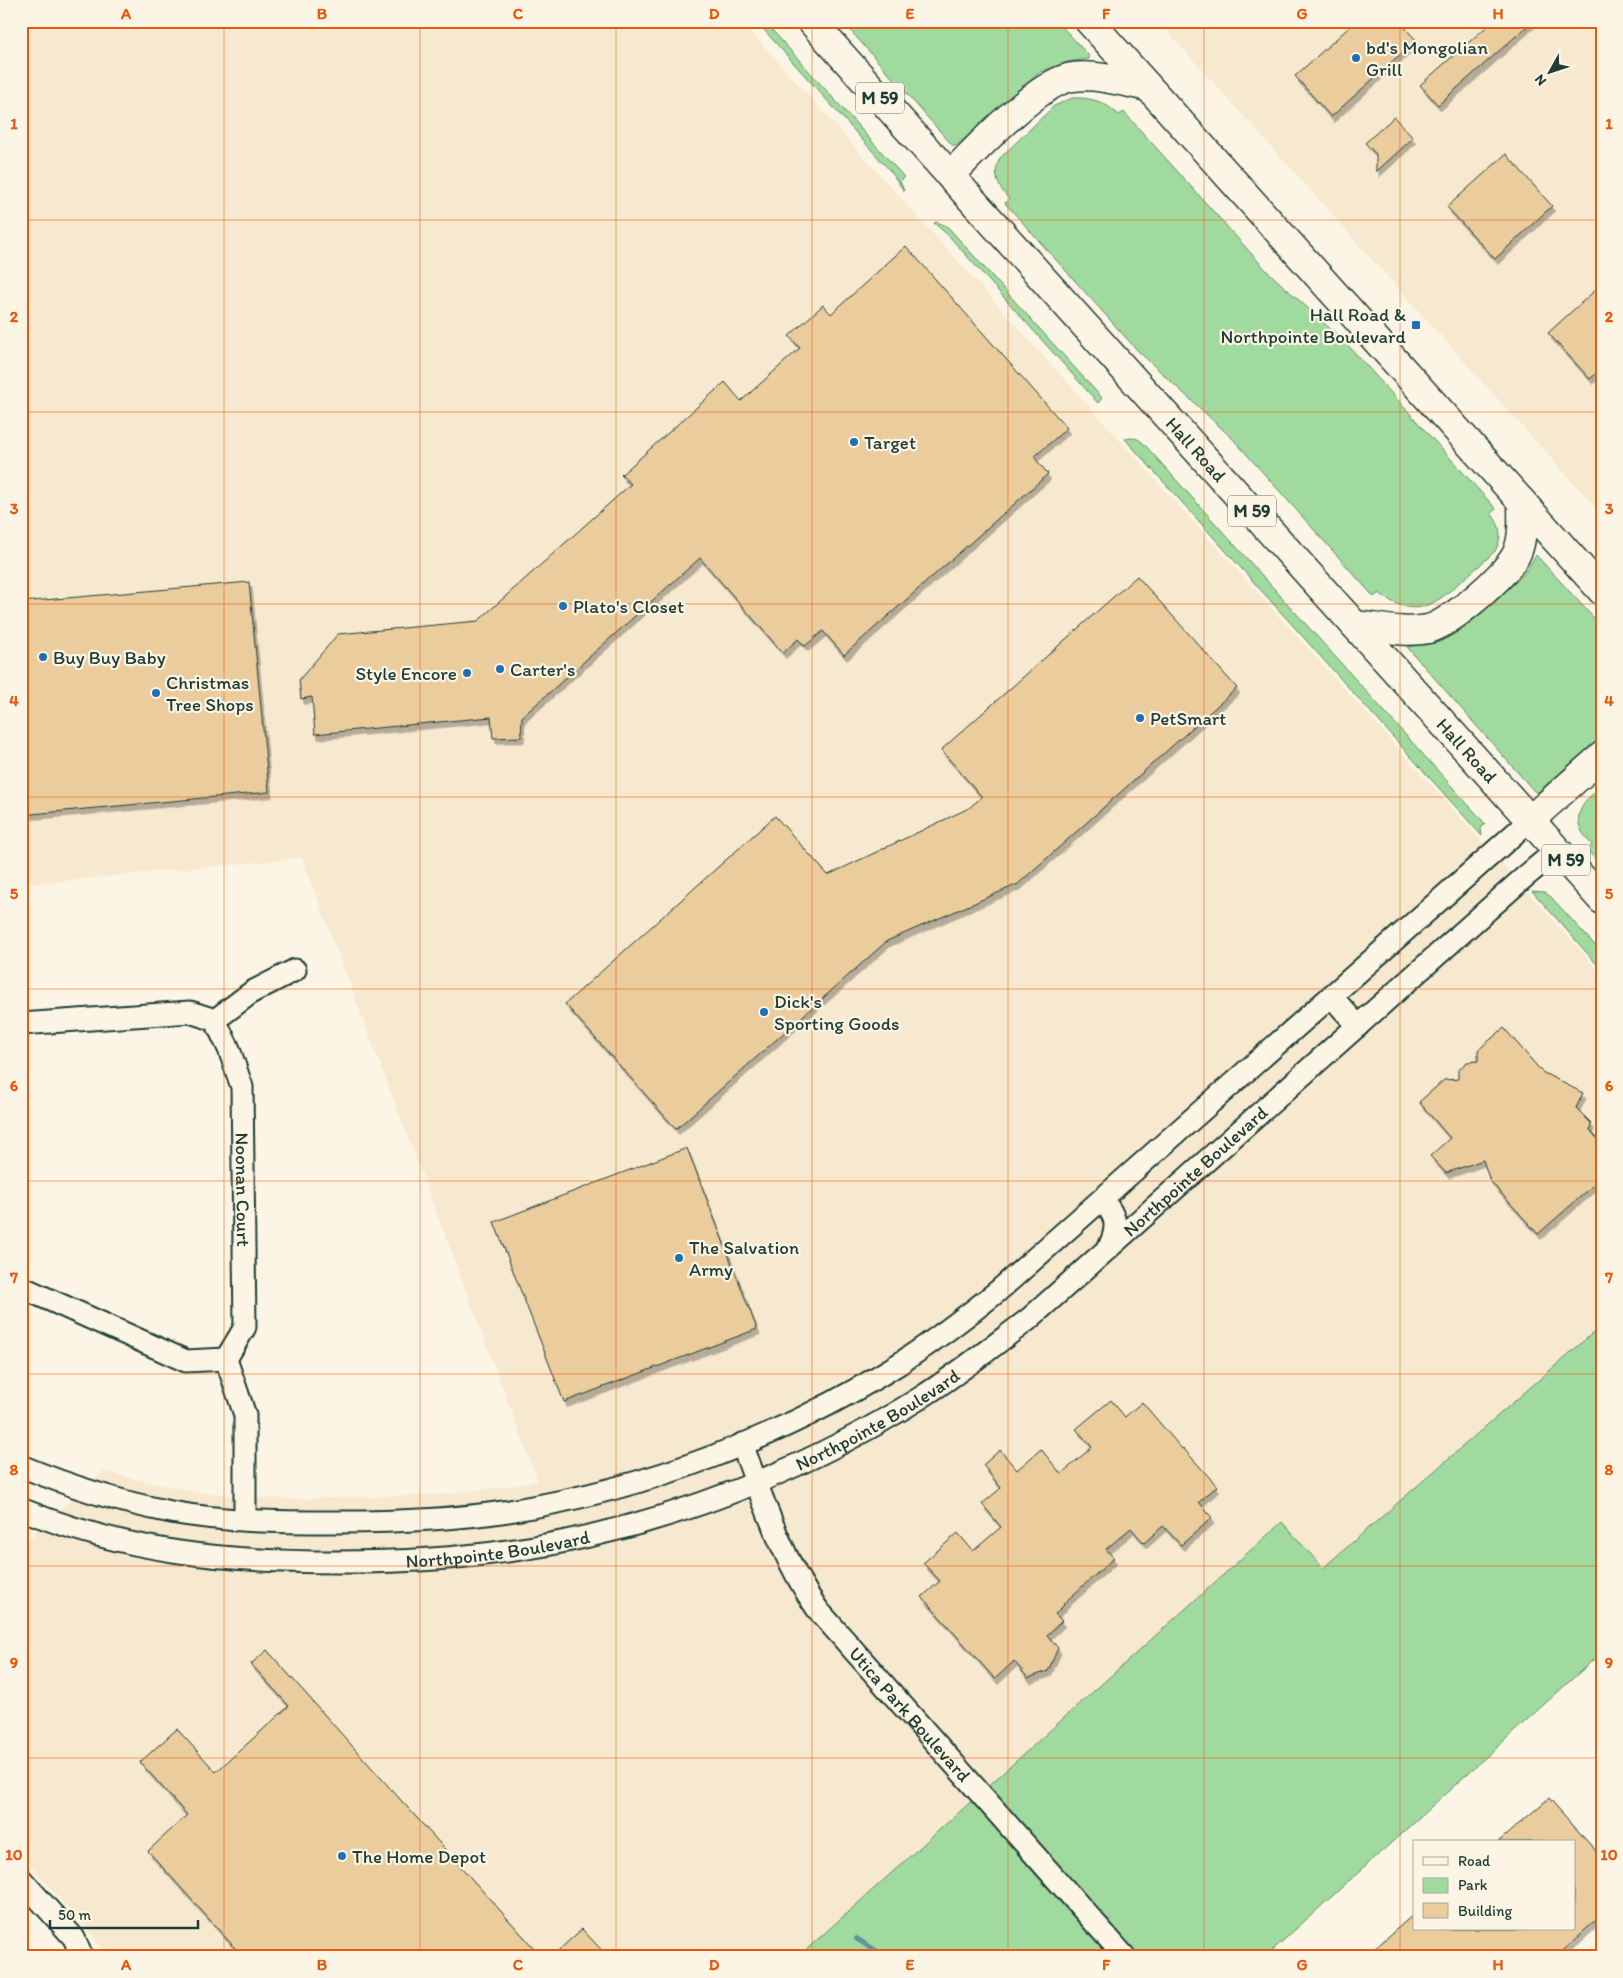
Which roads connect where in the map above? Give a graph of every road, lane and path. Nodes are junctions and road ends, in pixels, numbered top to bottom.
1 (810, 21) edge
2 (1089, 21) edge
3 (1148, 87) junction
4 (950, 176) junction
5 (1522, 502) junction
6 (1602, 591) edge
7 (1355, 625) junction
8 (1602, 756) edge
9 (1530, 820) junction
10 (1557, 850) junction
11 (1602, 900) edge
12 (296, 970) dead end
13 (1331, 996) junction
14 (215, 1020) junction
15 (21, 1024) edge
16 (1358, 1026) junction
17 (1102, 1199) junction
18 (1110, 1245) junction
19 (21, 1287) edge
20 (226, 1359) junction
21 (742, 1444) junction
22 (21, 1466) edge
23 (756, 1482) junction
24 (21, 1509) edge
25 (245, 1520) junction
26 (21, 1879) edge
27 (82, 1957) edge
28 (1125, 1957) edge

1 - 4 highway, Hall Road / M 59
2 - 3 highway
3 - 4 highway
3 - 5 highway
4 - 7 highway, Hall Road / M 59
5 - 6 highway
5 - 7 highway
7 - 9 highway, Hall Road / M 59
8 - 9 highway
9 - 10 highway, Hall Road / M 59
9 - 13 street, Northpointe Boulevard
10 - 11 highway, Hall Road / M 59
10 - 16 street, Northpointe Boulevard
12 - 14 street
13 - 16 street
13 - 17 street, Northpointe Boulevard
14 - 15 street
14 - 20 street, Noonan Court
16 - 18 street, Northpointe Boulevard
17 - 18 street
17 - 21 street, Northpointe Boulevard
18 - 23 street, Northpointe Boulevard
19 - 20 street
20 - 25 street
21 - 23 street, Utica Park Boulevard
21 - 25 street, Northpointe Boulevard
22 - 25 street, Northpointe Boulevard
23 - 24 street, Northpointe Boulevard
23 - 28 street, Utica Park Boulevard
26 - 27 street

